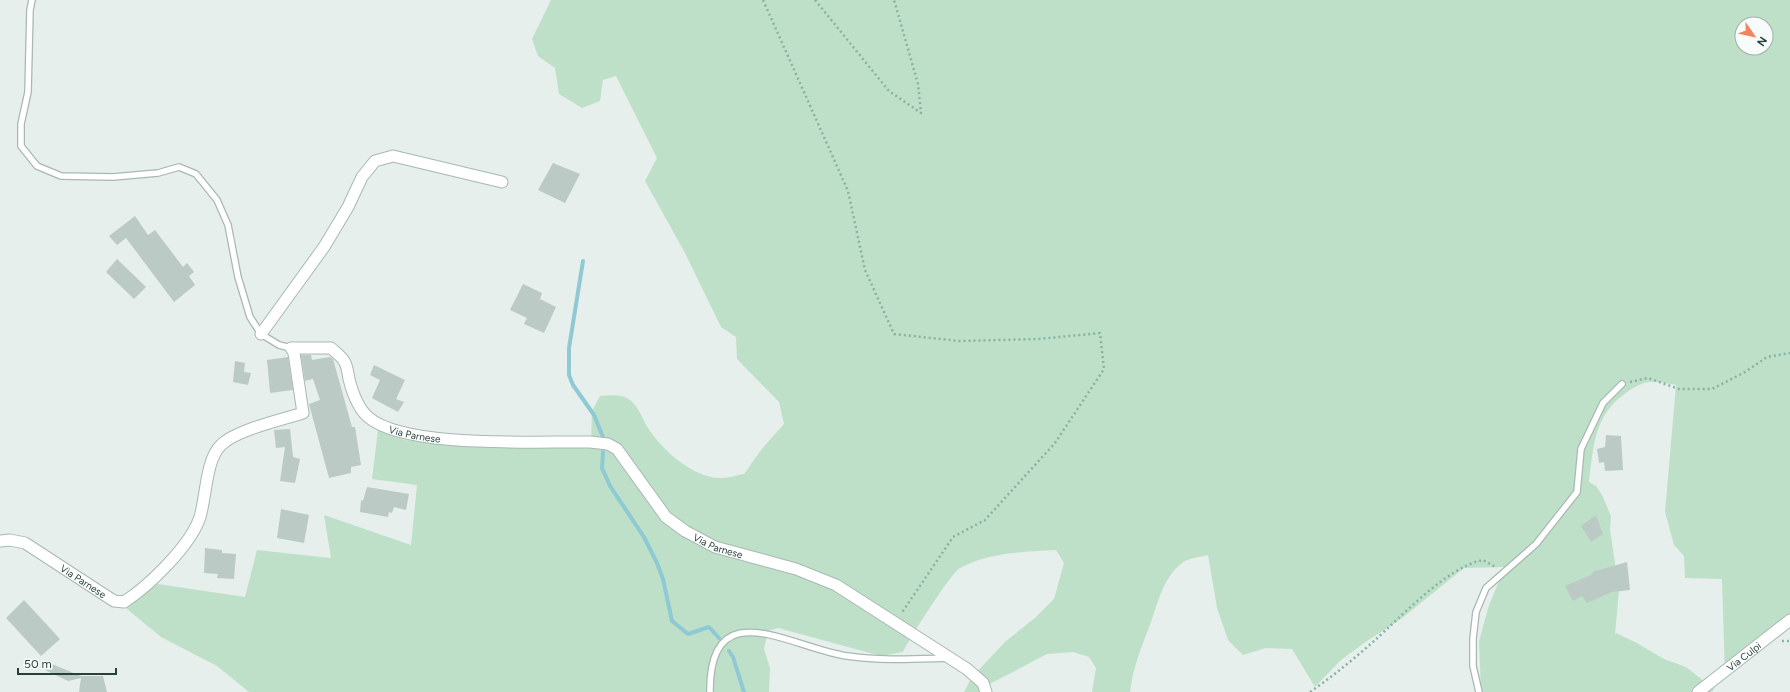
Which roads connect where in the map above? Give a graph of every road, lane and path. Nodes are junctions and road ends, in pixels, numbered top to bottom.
1 (32, 0) edge
2 (763, 0) edge
3 (815, 0) edge
4 (894, 0) edge
5 (502, 182) dead end
6 (262, 334) junction
7 (291, 348) junction
8 (1790, 353) edge
9 (1622, 384) joint
10 (0, 541) edge
11 (1502, 572) junction
12 (1790, 620) edge
13 (895, 623) junction
14 (948, 658) junction
15 (710, 692) edge
16 (986, 692) edge
17 (1310, 692) edge
18 (1479, 692) edge
19 (1698, 692) edge

1 - 6 lane
2 - 13 path
3 - 4 path
5 - 6 street
6 - 7 lane
7 - 10 street, Via Parnese
7 - 13 street, Via Parnese
8 - 9 path
9 - 11 lane
11 - 17 path
11 - 18 lane
12 - 19 street, Via Culpi
13 - 14 street, Via Parnese
14 - 15 lane
14 - 16 street, Via Parnese

